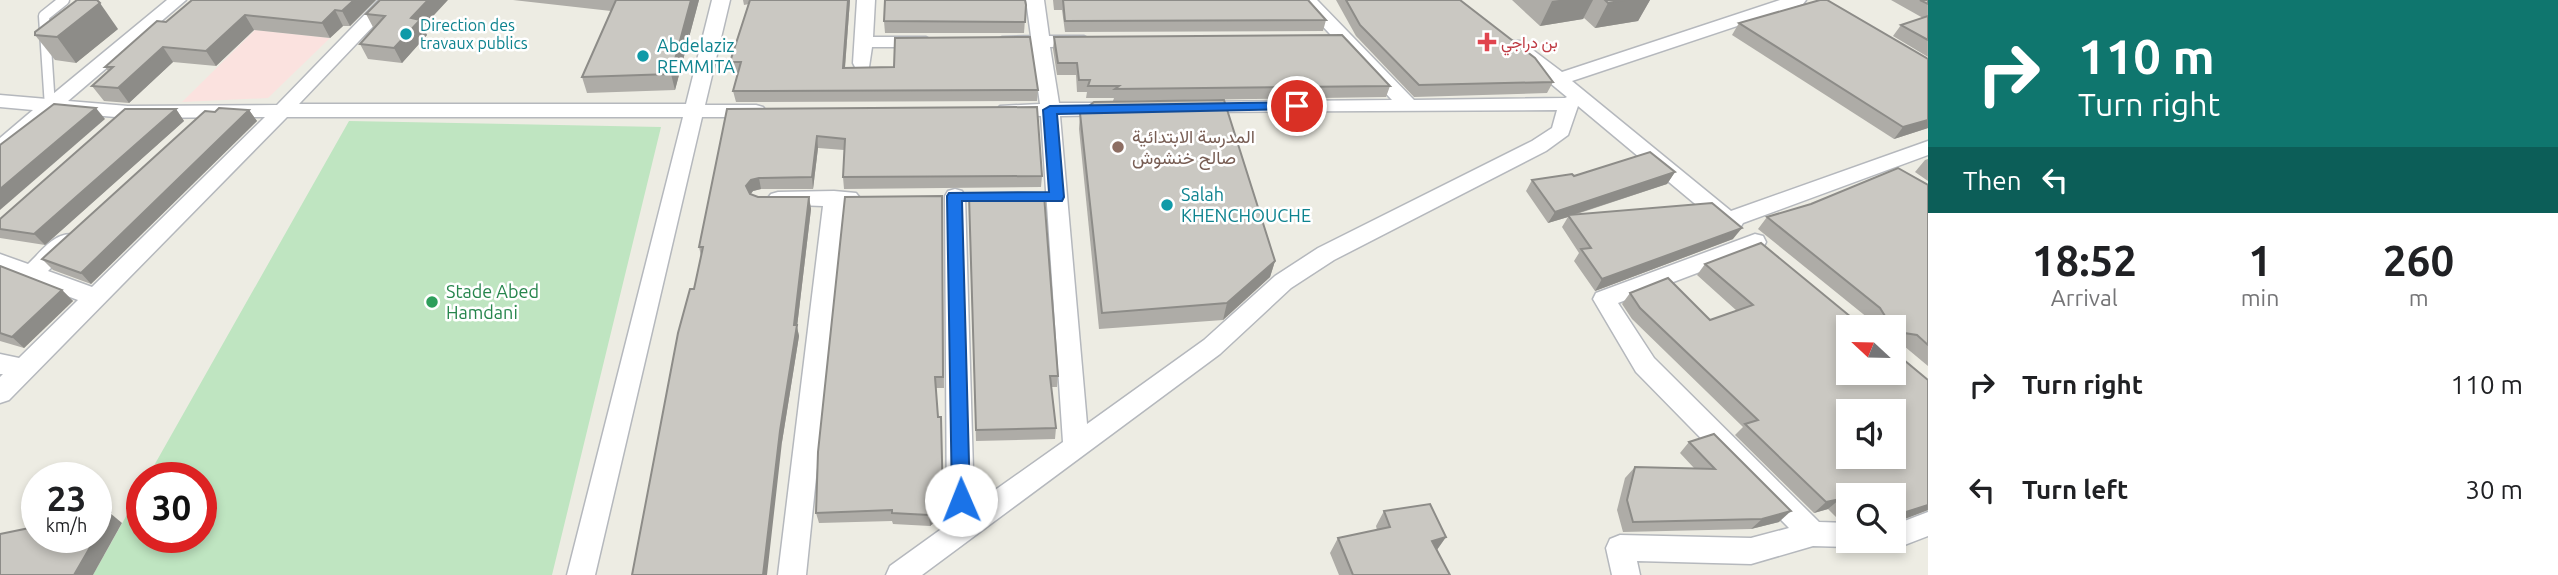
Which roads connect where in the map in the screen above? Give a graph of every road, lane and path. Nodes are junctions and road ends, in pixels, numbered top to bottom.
1 (64, 0) edge
2 (177, 0) edge
3 (389, 0) edge
4 (721, 0) edge
5 (866, 0) edge
6 (1035, 0) edge
7 (1307, 0) edge
8 (1797, 0) edge
9 (1497, 32) edge
10 (1318, 39) edge
11 (1346, 39) junction
12 (1041, 41) junction
13 (1096, 41) edge
14 (863, 42) junction
15 (945, 42) edge
16 (986, 42) edge
17 (862, 63) dead end
18 (1559, 79) junction
19 (0, 101) edge
20 (1574, 101) junction
21 (1407, 104) junction
22 (50, 107) junction
23 (1174, 108) edge
24 (284, 109) junction
25 (1132, 109) edge
26 (695, 110) junction
27 (1050, 110) junction
28 (210, 111) junction
29 (775, 111) edge
30 (994, 111) edge
31 (128, 112) junction
32 (108, 129) edge
33 (190, 129) edge
34 (0, 148) edge
35 (1928, 148) edge
36 (1884, 164) junction
37 (1906, 179) edge
38 (955, 196) junction
39 (928, 197) edge
40 (980, 197) edge
41 (1031, 197) edge
42 (1057, 197) junction
43 (834, 198) junction
44 (874, 198) edge
45 (761, 199) edge
46 (1728, 220) junction
47 (81, 229) edge
48 (1755, 242) junction
49 (1776, 259) edge
50 (0, 262) edge
51 (31, 274) junction
52 (97, 298) junction
53 (0, 364) edge
54 (24, 369) junction
55 (0, 393) edge
56 (1076, 447) junction
57 (1928, 524) edge
58 (961, 528) junction
59 (1814, 534) junction
60 (1906, 534) edge
61 (1836, 535) edge
62 (581, 575) edge
63 (792, 575) edge
64 (900, 575) edge
65 (1626, 575) edge

1 - 22 lane
2 - 22 street
3 - 24 street
4 - 26 street
5 - 14 street
6 - 12 street
7 - 11 street
8 - 18 street
9 - 18 street
10 - 11 street
11 - 21 street
12 - 13 street
12 - 16 street
12 - 27 street
14 - 15 street
14 - 17 street
18 - 20 street
19 - 22 street
20 - 21 street
20 - 46 street
20 - 56 street
21 - 23 street
22 - 31 street
22 - 34 street
24 - 26 street
24 - 28 street
24 - 52 street
25 - 27 street
26 - 29 street
26 - 62 street
27 - 30 street
27 - 42 street
28 - 31 street
28 - 33 street
31 - 32 street
35 - 36 street
36 - 37 street
36 - 46 street
38 - 39 street
38 - 40 street
38 - 58 street
41 - 42 street
42 - 56 street
43 - 44 street
43 - 45 street
43 - 63 street
46 - 48 street
47 - 51 street
48 - 49 street
48 - 59 street
50 - 51 street
51 - 52 street
52 - 54 street
53 - 54 street
54 - 55 street
56 - 58 street
57 - 60 street
58 - 64 street
59 - 61 street
59 - 65 street

